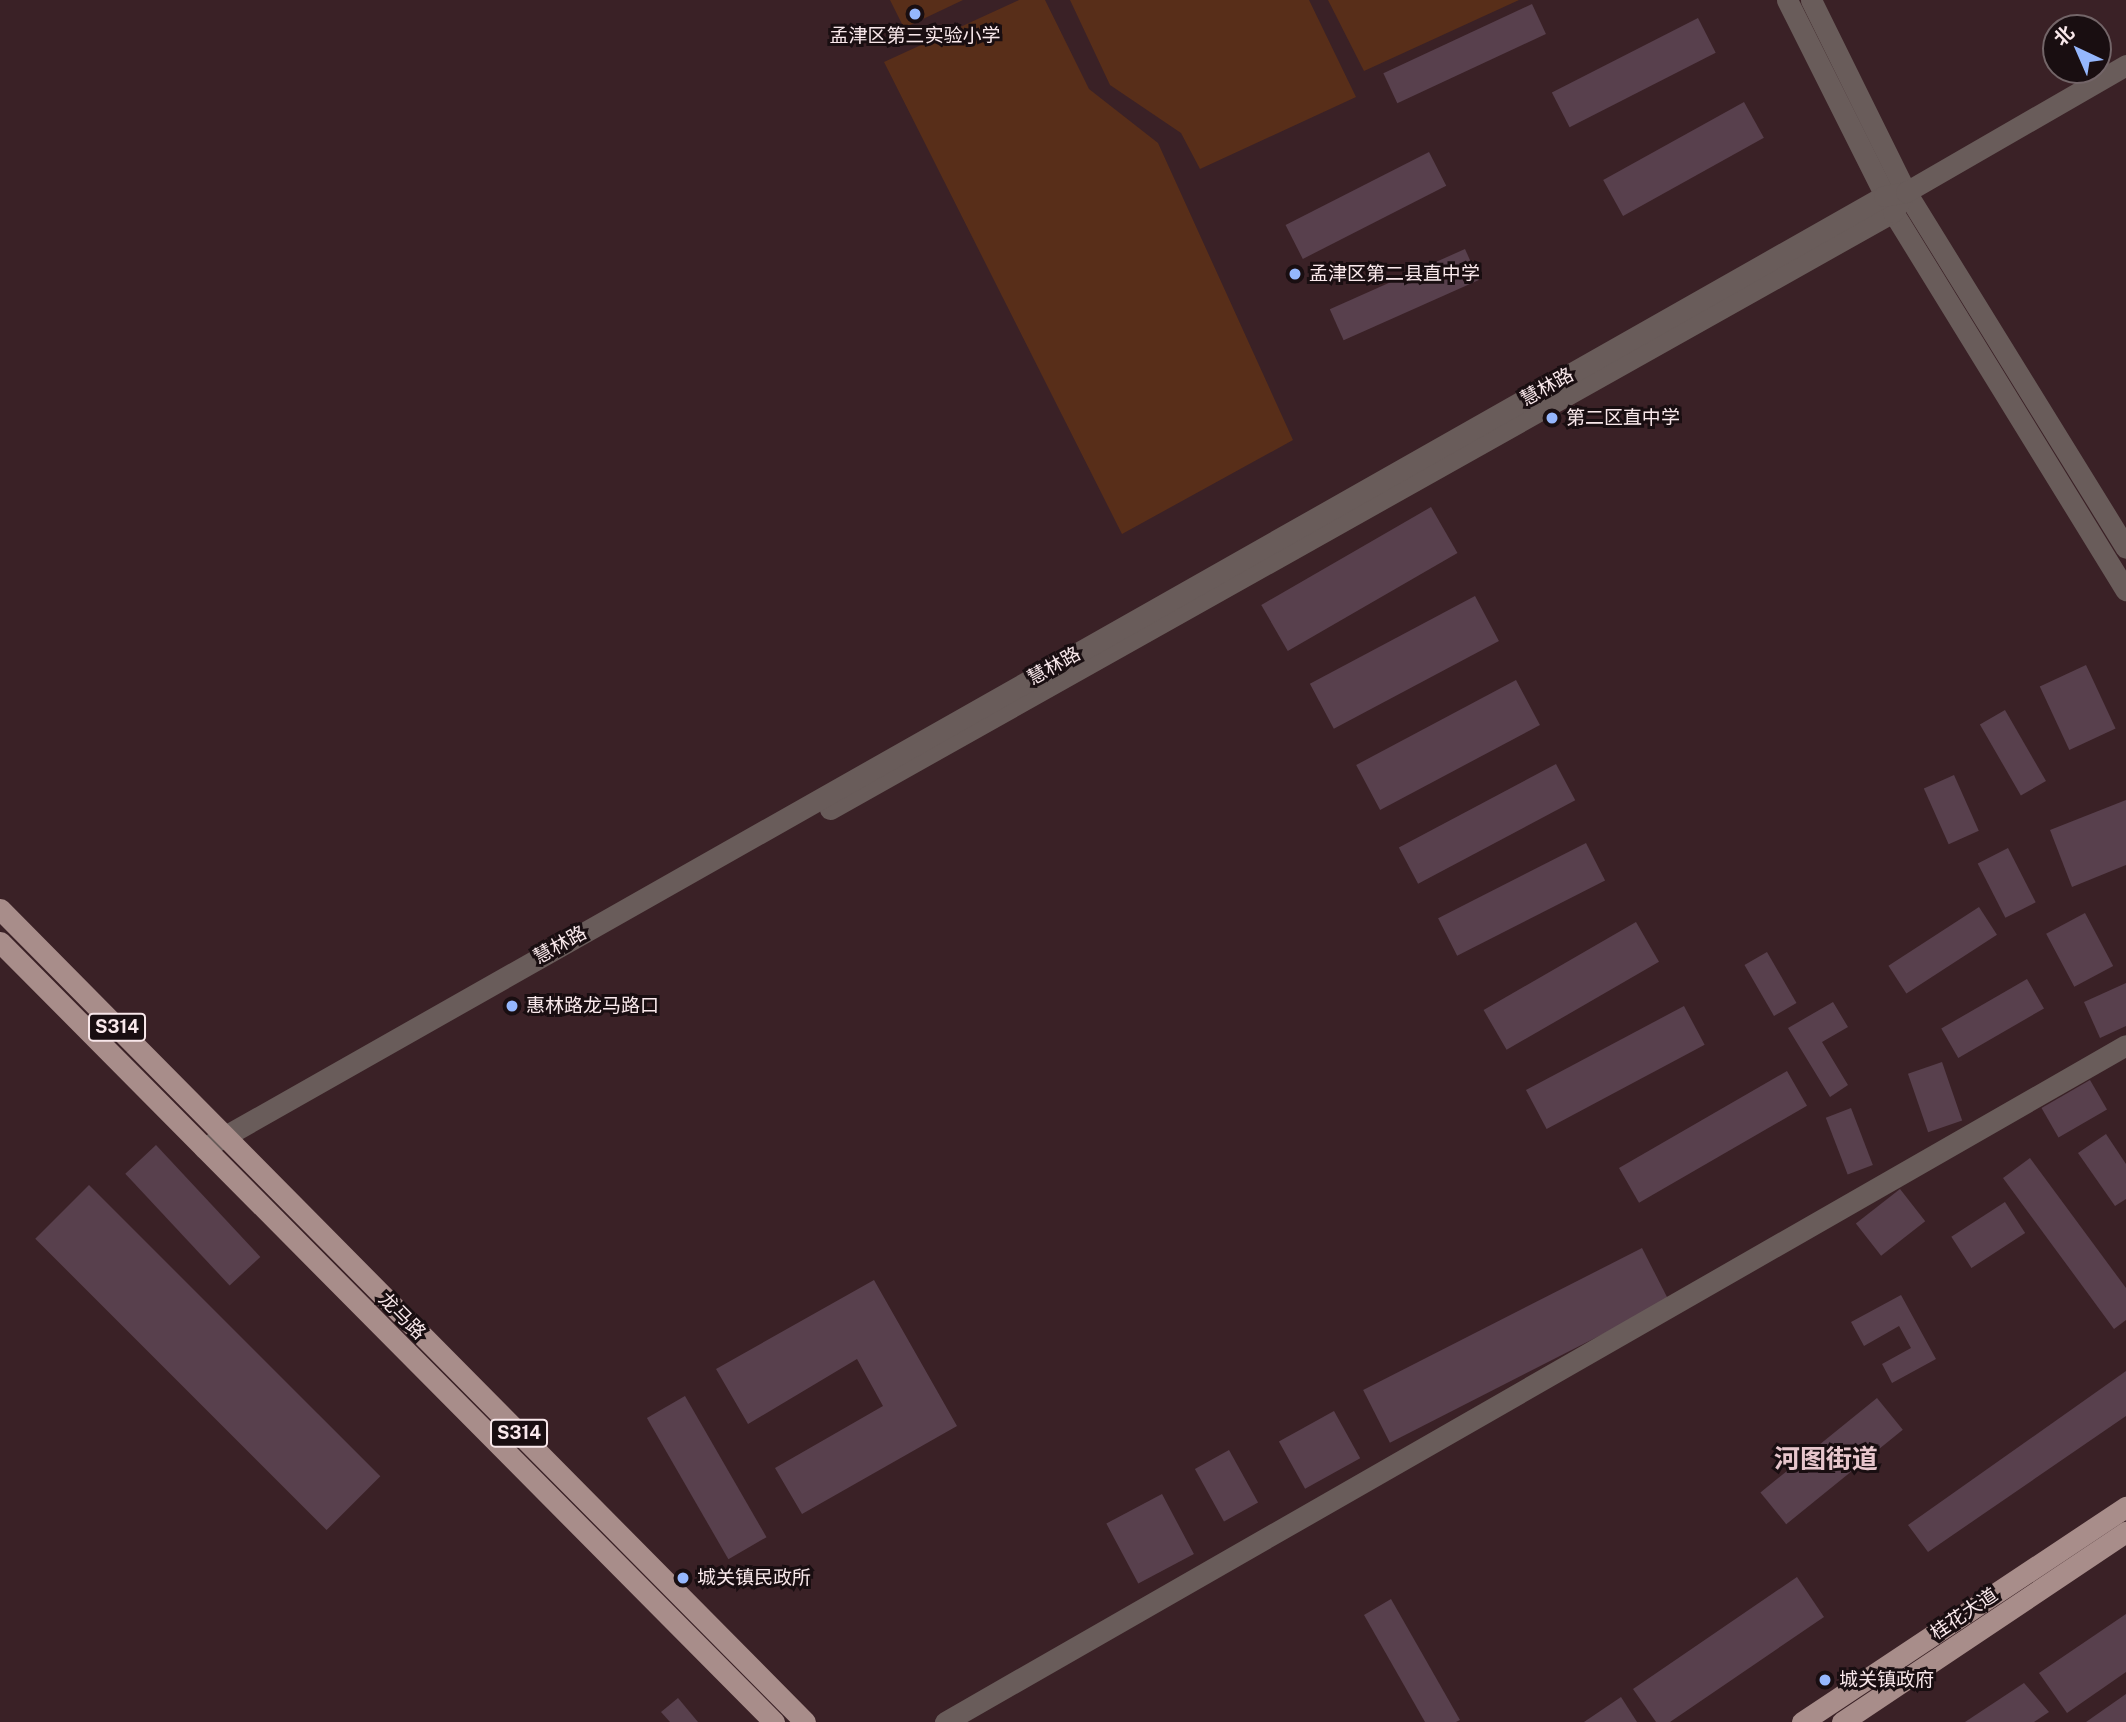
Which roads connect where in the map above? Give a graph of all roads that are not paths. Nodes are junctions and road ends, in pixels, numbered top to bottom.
1 (1787, 0) edge
2 (1811, 0) edge
3 (2126, 65) edge
4 (1906, 192) junction
5 (1889, 204) junction
6 (2126, 548) edge
7 (2126, 590) edge
8 (0, 909) edge
9 (0, 942) edge
10 (2126, 1045) edge
11 (228, 1140) junction
12 (210, 1154) junction
13 (2126, 1507) edge
14 (2126, 1532) edge
15 (774, 1722) edge
16 (805, 1722) edge
17 (945, 1722) edge
18 (1802, 1722) edge
19 (1842, 1722) edge

1 - 5 street
2 - 4 street
3 - 4 street, 慧林路
4 - 5 street, 慧林路
4 - 6 street
5 - 7 street
5 - 11 street, 慧林路
8 - 11 main road, 龙马路 / S314
9 - 12 main road, 龙马路 / S314
10 - 17 street
11 - 12 street, 慧林路
11 - 16 main road, 龙马路 / S314
12 - 15 main road, 龙马路 / S314
13 - 18 main road, 桂花大道
14 - 19 main road, 桂花大道

